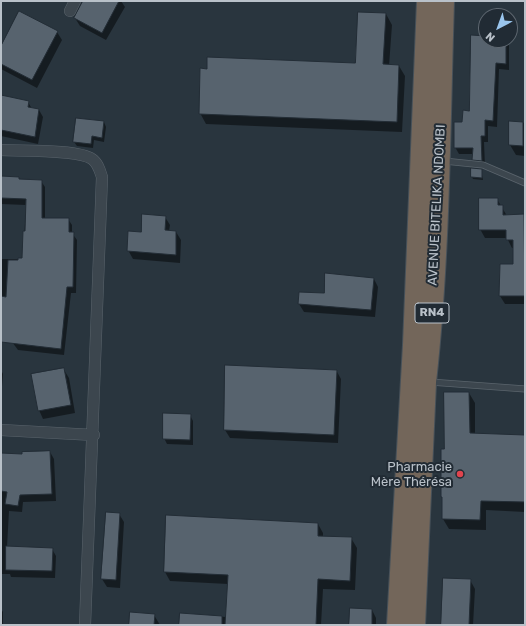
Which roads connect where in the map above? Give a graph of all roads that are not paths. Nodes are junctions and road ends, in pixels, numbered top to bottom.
1 (427, 1) edge
2 (444, 1) edge
3 (1, 150) edge
4 (431, 160) junction
5 (525, 183) edge
6 (426, 382) junction
7 (525, 389) edge
8 (1, 430) edge
9 (94, 435) junction
10 (86, 625) edge
11 (397, 625) edge
12 (415, 625) edge

1 - 4 highway, AVENUE BITELIKA NDOMBI / RN4
2 - 4 highway, AVENUE BITELIKA NDOMBI / RN4
3 - 9 street
4 - 5 lane
4 - 6 highway, AVENUE BITELIKA NDOMBI / RN4
4 - 11 highway, AVENUE BITELIKA NDOMBI / RN4
6 - 7 lane
6 - 12 highway, AVENUE BITELIKA NDOMBI / RN4
8 - 9 street
9 - 10 street

